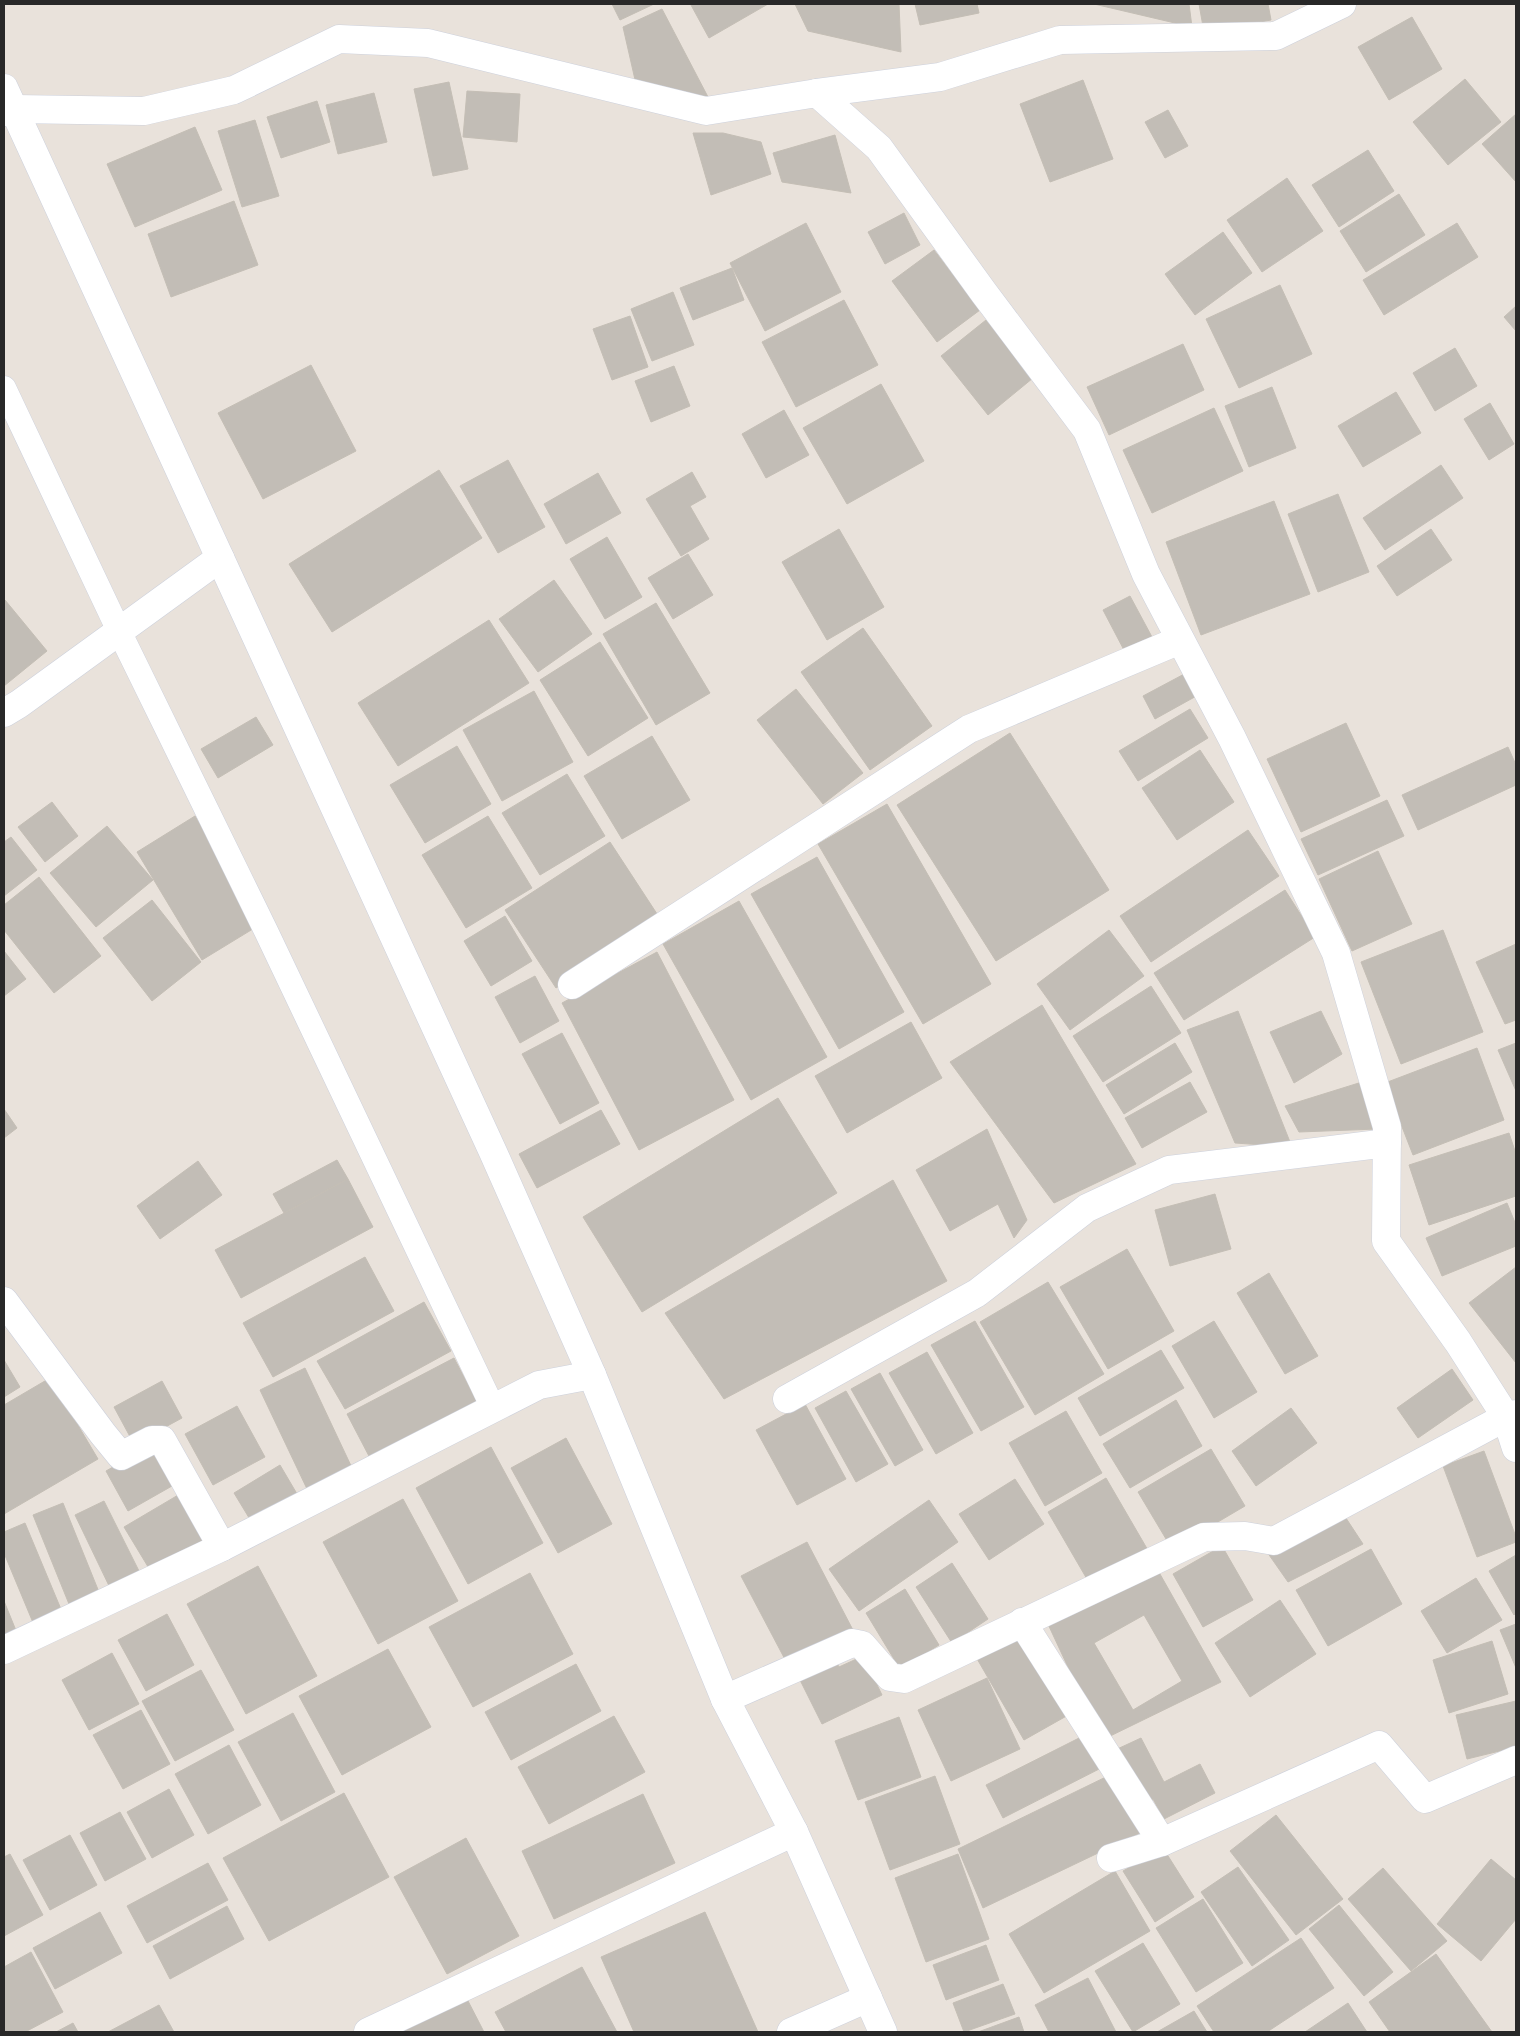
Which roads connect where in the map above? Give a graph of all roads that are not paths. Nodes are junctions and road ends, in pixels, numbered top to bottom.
1 (1342, 4) edge
2 (817, 93) junction
3 (7, 103) edge
4 (4, 388) edge
5 (220, 558) junction
6 (119, 631) junction
7 (1180, 640) junction
8 (4, 712) edge
9 (572, 985) dead end
10 (1387, 1143) junction
11 (4, 1302) edge
12 (592, 1375) junction
13 (787, 1399) dead end
14 (493, 1408) junction
15 (1511, 1415) edge
16 (1516, 1448) edge
17 (222, 1547) junction
18 (1022, 1622) junction
19 (4, 1650) edge
20 (726, 1699) junction
21 (1516, 1760) edge
22 (794, 1832) junction
23 (1162, 1842) junction
24 (1111, 1858) dead end
25 (868, 1998) junction
26 (368, 2032) edge
27 (791, 2032) edge
28 (883, 2032) edge

1 - 2 street
2 - 3 street
2 - 7 street
3 - 5 street
4 - 6 lane
5 - 6 street
5 - 12 street
6 - 8 street
6 - 14 lane
7 - 9 street
7 - 10 street
10 - 13 street
10 - 15 street
11 - 17 street
12 - 14 street
12 - 20 street
14 - 17 street
15 - 16 street
15 - 18 street
17 - 19 street
18 - 20 street
18 - 23 street
20 - 22 street
21 - 23 street
22 - 25 street
22 - 26 street
23 - 24 street
25 - 27 street
25 - 28 street

